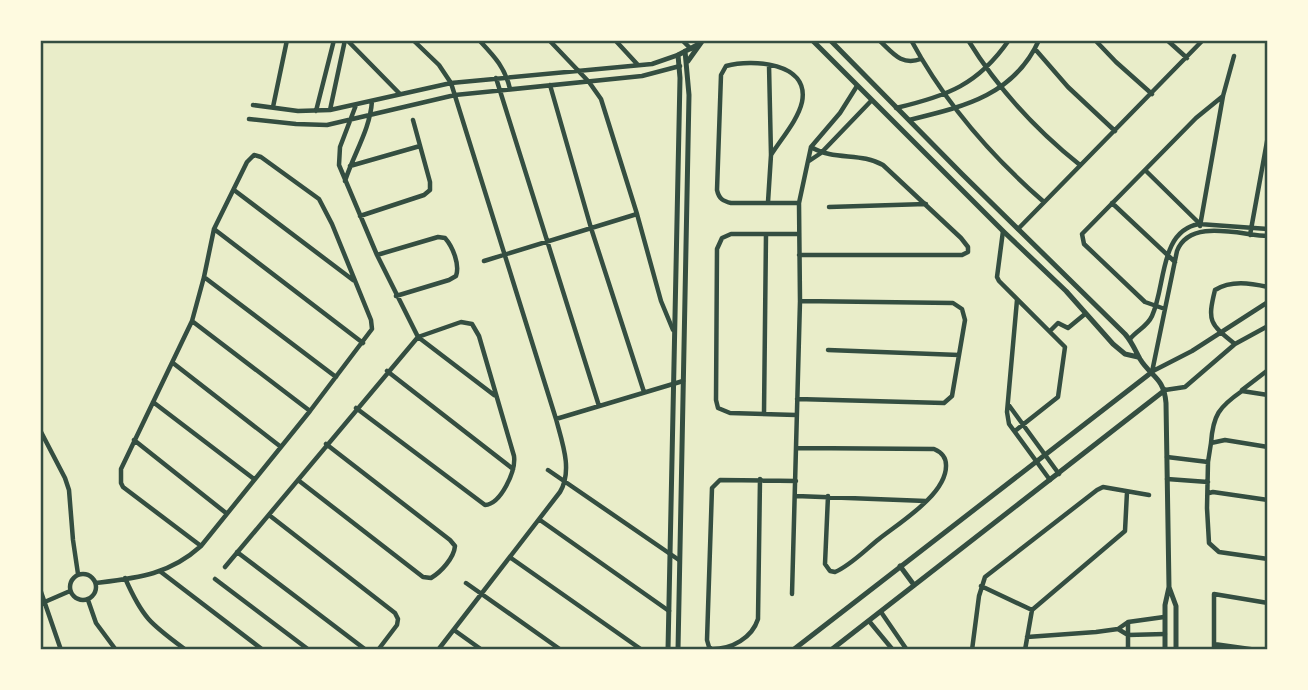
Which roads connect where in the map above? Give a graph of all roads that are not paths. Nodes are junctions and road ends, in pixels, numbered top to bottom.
1 (287, 40) edge
2 (334, 40) edge
3 (346, 40) edge
4 (413, 40) edge
5 (479, 40) edge
6 (549, 40) edge
7 (615, 40) edge
8 (682, 40) edge
9 (812, 40) edge
10 (830, 40) edge
11 (879, 40) edge
12 (911, 40) edge
13 (968, 40) edge
14 (1009, 40) edge
15 (1039, 40) edge
16 (1095, 40) edge
17 (1167, 40) edge
18 (1203, 40) edge
19 (701, 42) edge
20 (1035, 49) junction
21 (690, 50) junction
22 (678, 55) junction
23 (1234, 56) dead end
24 (1187, 58) junction
25 (921, 59) junction
26 (688, 61) junction
27 (639, 65) junction
28 (769, 65) junction
29 (680, 66) junction
30 (985, 68) junction
31 (579, 71) junction
32 (507, 76) junction
33 (496, 78) junction
34 (589, 82) junction
35 (451, 83) junction
36 (550, 85) junction
37 (857, 86) junction
38 (1000, 87) junction
39 (510, 89) junction
40 (500, 90) junction
41 (399, 93) junction
42 (1152, 94) junction
43 (455, 95) junction
44 (944, 95) junction
45 (1223, 96) junction
46 (372, 101) junction
47 (872, 101) junction
48 (356, 104) junction
49 (253, 105) dead end
50 (273, 107) junction
51 (896, 108) junction
52 (954, 109) junction
53 (330, 110) junction
54 (316, 111) junction
55 (371, 115) junction
56 (249, 119) dead end
57 (351, 120) junction
58 (413, 120) dead end
59 (909, 120) junction
60 (1115, 131) junction
61 (1268, 136) edge
62 (420, 146) junction
63 (811, 147) junction
64 (821, 153) junction
65 (771, 155) junction
66 (808, 162) junction
67 (1080, 165) junction
68 (350, 166) junction
69 (341, 170) junction
70 (1144, 170) junction
71 (962, 174) junction
72 (345, 181) junction
73 (954, 183) junction
74 (234, 190) junction
75 (768, 202) junction
76 (1044, 202) junction
77 (799, 203) junction
78 (1112, 203) junction
79 (927, 204) junction
80 (829, 207) dead end
81 (637, 214) junction
82 (360, 216) junction
83 (1199, 224) junction
84 (1250, 227) junction
85 (592, 228) junction
86 (214, 229) junction
87 (1018, 229) junction
88 (1268, 229) edge
89 (1201, 230) junction
90 (1003, 231) junction
91 (766, 234) junction
92 (799, 234) junction
93 (1250, 235) junction
94 (1268, 236) edge
95 (547, 242) junction
96 (377, 255) junction
97 (503, 255) junction
98 (799, 255) junction
99 (1168, 256) junction
100 (484, 261) dead end
101 (1175, 262) junction
102 (204, 277) junction
103 (355, 282) junction
104 (1268, 287) edge
105 (396, 296) junction
106 (1018, 300) junction
107 (800, 301) junction
108 (1268, 302) edge
109 (1156, 308) junction
110 (1165, 310) junction
111 (1085, 313) junction
112 (192, 321) junction
113 (1268, 326) edge
114 (1050, 331) junction
115 (1220, 332) junction
116 (675, 333) junction
117 (418, 337) junction
118 (1130, 339) junction
119 (363, 343) junction
120 (1235, 344) junction
121 (828, 350) dead end
122 (959, 355) junction
123 (1138, 357) junction
124 (173, 363) junction
125 (1268, 370) edge
126 (387, 371) junction
127 (1152, 372) junction
128 (336, 377) junction
129 (683, 381) junction
130 (674, 384) junction
131 (1165, 390) junction
132 (1242, 391) junction
133 (644, 392) junction
134 (495, 395) junction
135 (1268, 395) edge
136 (797, 399) junction
137 (1007, 401) junction
138 (153, 402) junction
139 (599, 406) junction
140 (356, 408) junction
141 (310, 411) junction
142 (764, 413) junction
143 (796, 415) junction
144 (556, 419) junction
145 (1023, 426) junction
146 (40, 430) edge
147 (1015, 431) junction
148 (134, 440) junction
149 (1211, 443) junction
150 (326, 444) junction
151 (281, 447) junction
152 (797, 447) junction
153 (1268, 447) edge
154 (1044, 455) junction
155 (1167, 457) junction
156 (1036, 462) junction
157 (1208, 462) junction
158 (513, 469) junction
159 (548, 470) dead end
160 (1059, 474) junction
161 (254, 479) junction
162 (760, 479) junction
163 (1167, 479) junction
164 (298, 480) junction
165 (1051, 480) junction
166 (796, 481) junction
167 (565, 482) junction
168 (1208, 482) junction
169 (1127, 492) junction
170 (1209, 493) junction
171 (1149, 495) dead end
172 (796, 496) junction
173 (828, 496) junction
174 (1268, 500) edge
175 (927, 501) junction
176 (226, 513) junction
177 (269, 515) junction
178 (540, 520) junction
179 (201, 546) junction
180 (237, 552) junction
181 (670, 554) junction
182 (511, 558) junction
183 (1268, 559) edge
184 (679, 560) junction
185 (900, 566) junction
186 (225, 567) dead end
187 (161, 572) junction
188 (78, 574) junction
189 (125, 578) junction
190 (215, 579) dead end
191 (96, 583) junction
192 (466, 583) dead end
193 (914, 585) junction
194 (981, 586) junction
195 (1169, 587) junction
196 (40, 589) edge
197 (70, 591) junction
198 (482, 594) junction
199 (792, 594) dead end
200 (88, 600) junction
201 (42, 603) edge
202 (1268, 603) edge
203 (1032, 610) junction
204 (669, 611) junction
205 (881, 612) junction
206 (1164, 617) junction
207 (869, 621) junction
208 (1128, 622) junction
209 (1118, 629) junction
210 (454, 630) junction
211 (1165, 634) junction
212 (1128, 635) junction
213 (1027, 637) junction
214 (1214, 647) edge
215 (61, 650) edge
216 (116, 650) edge
217 (186, 650) edge
218 (263, 650) edge
219 (309, 650) edge
220 (366, 650) edge
221 (378, 650) edge
222 (438, 650) edge
223 (482, 650) edge
224 (561, 650) edge
225 (642, 650) edge
226 (668, 650) edge
227 (678, 650) edge
228 (793, 650) edge
229 (831, 650) edge
230 (893, 650) edge
231 (907, 650) edge
232 (972, 650) edge
233 (1025, 650) edge
234 (1128, 650) edge
235 (1165, 650) edge
236 (1176, 650) edge
237 (1257, 650) edge

1 - 50 street
2 - 54 street
3 - 41 street
3 - 53 street
4 - 35 street
5 - 32 street
6 - 31 street
7 - 27 street
8 - 21 street
9 - 37 street
10 - 51 street
11 - 25 street
12 - 25 street
13 - 30 street
14 - 30 street
15 - 20 street
16 - 42 street
17 - 24 street
18 - 24 street
19 - 21 street
20 - 38 street
20 - 60 street
21 - 22 street
21 - 26 street
22 - 27 street
22 - 29 street
23 - 45 street
24 - 42 street
25 - 44 street
26 - 29 street
26 - 129 street
27 - 31 street
28 - 65 street
28 - 65 street
28 - 75 street
29 - 34 street
29 - 116 street
30 - 38 street
30 - 44 street
31 - 32 street
31 - 34 street
32 - 33 street
32 - 39 street
33 - 35 street
33 - 40 street
34 - 36 street
34 - 81 street
35 - 41 street
35 - 43 street
36 - 39 street
36 - 85 street
37 - 47 street
37 - 63 street
38 - 52 street
38 - 67 street
39 - 40 street
40 - 43 street
40 - 95 street
41 - 46 street
42 - 60 street
43 - 55 street
43 - 97 street
44 - 51 street
44 - 52 street
45 - 70 street
45 - 83 street
46 - 48 street
46 - 55 street
47 - 64 street
47 - 73 street
48 - 53 street
48 - 57 street
49 - 50 street
50 - 54 street
51 - 59 street
52 - 59 street
52 - 76 street
53 - 54 street
55 - 57 street
55 - 68 street
56 - 57 street
57 - 69 street
58 - 62 street
59 - 71 street
60 - 67 street
61 - 84 street
62 - 68 street
62 - 82 street
63 - 64 street
63 - 66 street
64 - 66 street
64 - 79 street
65 - 75 street
66 - 77 street
67 - 76 street
68 - 69 street
68 - 72 street
69 - 72 street
70 - 78 street
70 - 83 street
71 - 73 street
71 - 87 street
72 - 82 street
73 - 90 street
74 - 86 street
74 - 103 street
74 - 103 street
75 - 77 street
76 - 87 street
77 - 92 street
78 - 99 street
78 - 109 street
79 - 80 street
79 - 98 street
81 - 85 street
81 - 116 street
82 - 96 street
83 - 84 street
83 - 89 street
83 - 99 street
84 - 88 street
84 - 93 street
85 - 95 street
85 - 133 street
86 - 102 street
86 - 119 street
87 - 118 street
89 - 93 street
89 - 101 street
90 - 106 street
90 - 111 street
91 - 92 street
91 - 142 street
91 - 142 street
92 - 98 street
93 - 94 street
95 - 97 street
95 - 139 street
96 - 105 street
96 - 105 street
97 - 100 street
97 - 144 street
98 - 107 street
99 - 101 street
99 - 109 street
101 - 110 street
102 - 112 street
102 - 128 street
103 - 119 street
104 - 115 street
105 - 117 street
106 - 114 street
106 - 137 street
107 - 122 street
107 - 136 street
108 - 115 street
109 - 110 street
109 - 118 street
110 - 127 street
111 - 114 street
111 - 123 street
112 - 124 street
112 - 141 street
113 - 120 street
114 - 145 street
115 - 120 street
115 - 127 street
116 - 130 street
117 - 126 street
117 - 134 street
117 - 134 street
118 - 123 street
119 - 128 street
120 - 131 street
121 - 122 street
122 - 136 street
123 - 127 street
124 - 138 street
124 - 151 street
125 - 132 street
126 - 140 street
126 - 158 street
127 - 131 street
127 - 154 street
128 - 141 street
129 - 130 street
129 - 184 street
130 - 133 street
130 - 181 street
131 - 155 street
131 - 160 street
132 - 135 street
132 - 149 street
133 - 139 street
134 - 158 street
136 - 143 street
137 - 145 street
137 - 147 street
138 - 148 street
138 - 161 street
139 - 144 street
140 - 150 street
140 - 158 street
141 - 151 street
142 - 143 street
143 - 152 street
144 - 167 street
145 - 147 street
145 - 154 street
146 - 188 street
147 - 156 street
148 - 176 street
148 - 179 street
149 - 153 street
149 - 157 street
150 - 164 street
150 - 164 street
151 - 161 street
152 - 166 street
152 - 175 street
154 - 156 street
154 - 160 street
155 - 157 street
155 - 163 street
156 - 165 street
156 - 185 street
157 - 168 street
159 - 167 street
160 - 165 street
161 - 176 street
162 - 162 street
162 - 166 street
163 - 168 street
163 - 195 street
164 - 177 street
165 - 193 street
166 - 172 street
167 - 178 street
167 - 181 street
168 - 170 street
169 - 171 street
169 - 194 street
169 - 203 street
170 - 174 street
170 - 183 street
172 - 173 street
172 - 199 street
173 - 175 street
173 - 175 street
176 - 179 street
177 - 180 street
177 - 221 street
178 - 182 street
178 - 204 street
179 - 187 street
180 - 186 street
180 - 220 street
181 - 184 street
181 - 204 street
182 - 198 street
182 - 225 street
184 - 227 street
185 - 193 street
185 - 228 street
187 - 189 street
187 - 218 street
188 - 191 street
188 - 197 street
189 - 191 street
189 - 217 street
190 - 219 street
191 - 200 street
192 - 198 street
193 - 205 street
194 - 203 street
194 - 232 street
195 - 206 street
195 - 236 street
196 - 201 street
197 - 200 street
197 - 201 street
198 - 210 street
198 - 224 street
200 - 216 street
201 - 215 street
202 - 214 street
203 - 213 street
204 - 226 street
205 - 207 street
205 - 231 street
206 - 208 street
206 - 211 street
207 - 229 street
207 - 230 street
208 - 209 street
208 - 212 street
209 - 212 street
209 - 213 street
210 - 222 street
210 - 223 street
211 - 212 street
211 - 235 street
212 - 234 street
213 - 233 street
214 - 237 street

